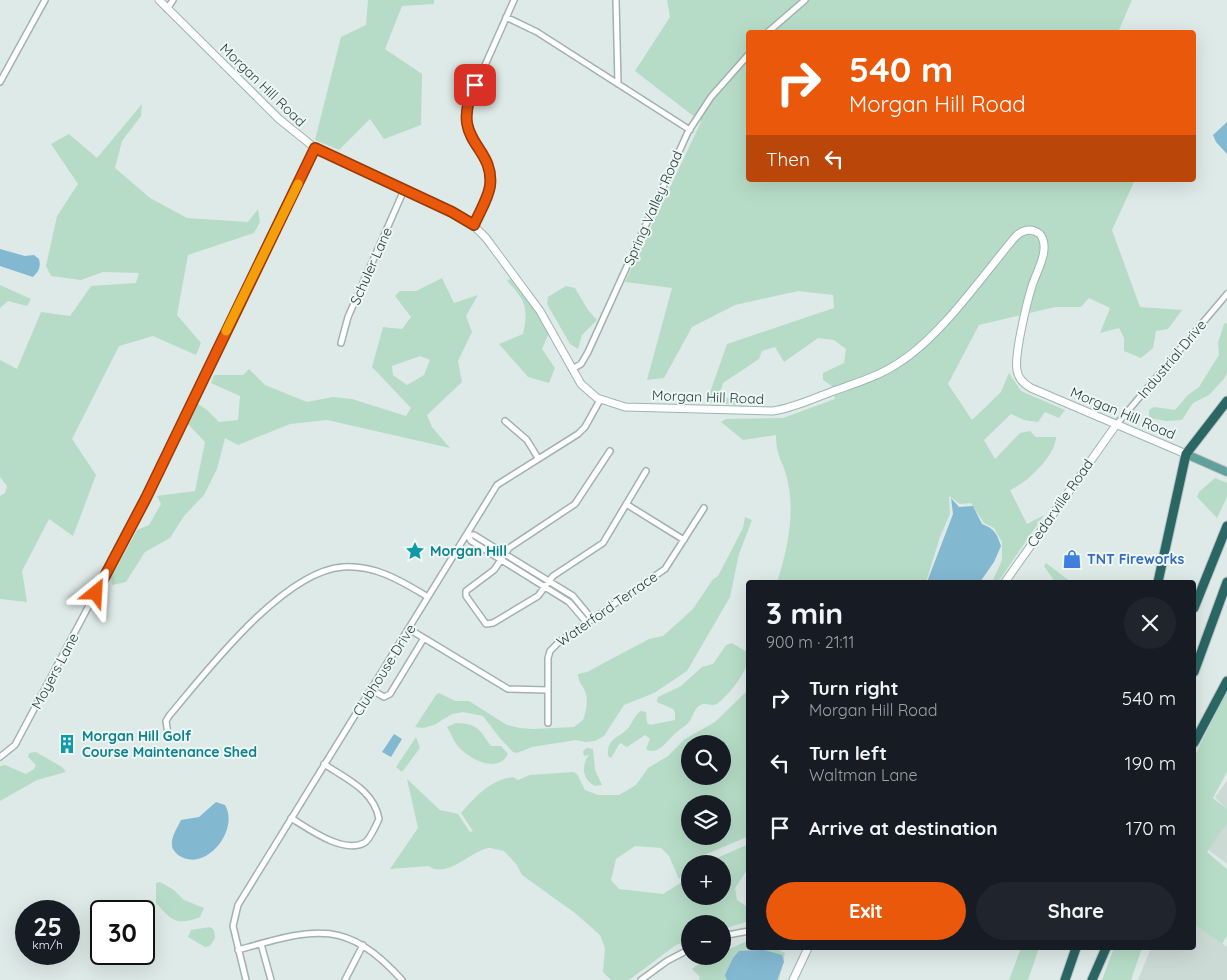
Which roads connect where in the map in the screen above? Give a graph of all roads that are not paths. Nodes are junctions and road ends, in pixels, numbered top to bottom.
1 (45, 0) edge
2 (159, 0) edge
3 (173, 0) edge
4 (514, 0) edge
5 (616, 0) edge
6 (805, 0) edge
7 (167, 9) junction
8 (506, 17) junction
9 (770, 30) edge
10 (746, 57) edge
11 (0, 82) edge
12 (618, 84) junction
13 (690, 130) junction
14 (315, 148) junction
15 (404, 190) junction
16 (474, 225) junction
17 (1227, 294) edge
18 (341, 343) dead end
19 (572, 369) junction
20 (600, 400) junction
21 (1227, 401) edge
22 (504, 421) dead end
23 (1116, 425) junction
24 (610, 451) dead end
25 (1186, 454) junction
26 (538, 458) junction
27 (646, 471) dead end
28 (1227, 472) edge
29 (626, 504) junction
30 (704, 508) dead end
31 (1227, 526) edge
32 (467, 534) junction
33 (684, 540) junction
34 (504, 554) junction
35 (501, 560) junction
36 (1005, 580) edge
37 (1158, 580) edge
38 (548, 582) junction
39 (1227, 582) edge
40 (545, 587) junction
41 (428, 597) junction
42 (1196, 603) edge
43 (592, 619) junction
44 (587, 623) junction
45 (410, 629) junction
46 (424, 638) junction
47 (1196, 667) edge
48 (1227, 681) edge
49 (372, 690) junction
50 (547, 690) junction
51 (548, 723) dead end
52 (168, 734) dead end
53 (1196, 739) edge
54 (0, 757) edge
55 (324, 764) junction
56 (291, 818) junction
57 (746, 932) edge
58 (731, 934) edge
59 (261, 944) junction
60 (363, 945) junction
61 (238, 950) junction
62 (804, 950) edge
63 (1069, 950) edge
64 (1075, 950) edge
65 (1103, 950) edge
66 (681, 954) edge
67 (246, 980) edge
68 (271, 980) edge
69 (345, 980) edge
70 (402, 980) edge
71 (641, 980) edge
72 (792, 980) edge
73 (1061, 980) edge
74 (1065, 980) edge
75 (1092, 980) edge

1 - 11 street
2 - 7 main road, Morgan Hill Road
3 - 7 street
4 - 8 street
5 - 12 street
6 - 9 street
7 - 14 main road, Morgan Hill Road
8 - 12 street
8 - 16 street
10 - 13 street, Spring Valley Road
12 - 13 street
13 - 19 street, Spring Valley Road
14 - 15 main road, Morgan Hill Road
14 - 54 street, Moyers Lane
15 - 16 main road, Morgan Hill Road
15 - 18 street, Schuler Lane
16 - 19 main road, Morgan Hill Road
17 - 23 street, Industrial Drive
19 - 20 main road, Morgan Hill Road
20 - 23 main road, Morgan Hill Road
20 - 26 street, Clubhouse Drive
21 - 25 highway
22 - 26 street
23 - 25 main road, Morgan Hill Road
23 - 36 main road, Cedarville Road
24 - 34 street
25 - 28 main road, Morgan Hill Road
25 - 37 highway
26 - 32 street, Clubhouse Drive
27 - 29 street
29 - 33 street
29 - 38 street
30 - 33 street, Waterford Terrace
31 - 42 highway
32 - 34 street
32 - 35 street
32 - 41 street, Clubhouse Drive
33 - 43 street, Waterford Terrace
34 - 35 street
34 - 38 street
35 - 40 street
35 - 40 street
38 - 40 street
38 - 43 street
39 - 47 highway
40 - 44 street
41 - 45 street, Clubhouse Drive
41 - 52 street
43 - 44 street, Waterford Terrace
44 - 50 street, Waterford Terrace
45 - 46 street
45 - 49 street, Clubhouse Drive
46 - 49 street
46 - 50 street
48 - 53 highway
49 - 55 street, Clubhouse Drive
50 - 51 street, Waterford Terrace
55 - 56 street, Clubhouse Drive
55 - 56 street
56 - 61 street, Clubhouse Drive
57 - 58 street
59 - 60 street
59 - 61 street
59 - 68 street
60 - 69 street
60 - 70 street
61 - 67 street, Clubhouse Drive
62 - 72 main road
63 - 73 highway
64 - 74 highway
65 - 75 highway
66 - 71 street

